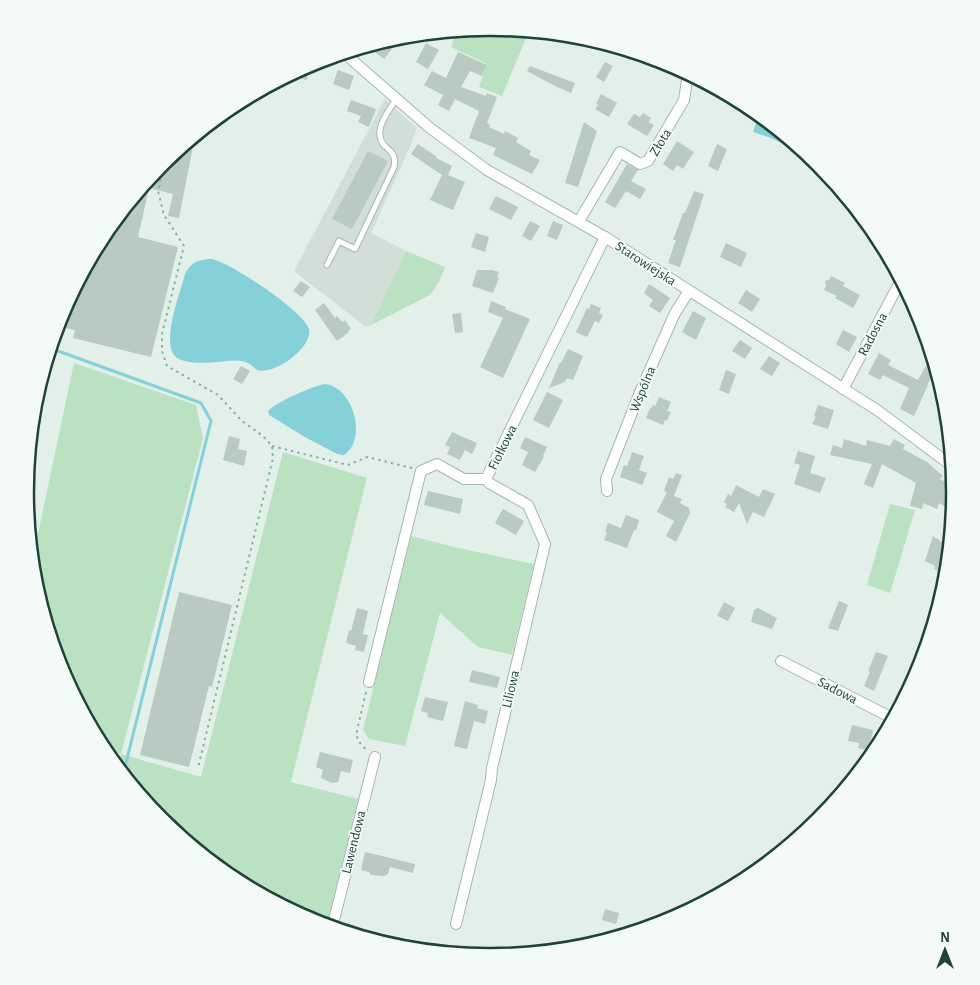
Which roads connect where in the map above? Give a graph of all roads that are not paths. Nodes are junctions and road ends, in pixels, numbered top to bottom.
1 (350, 58) edge
2 (687, 81) edge
3 (396, 99) junction
4 (579, 221) junction
5 (605, 236) junction
6 (327, 265) dead end
7 (897, 287) edge
8 (689, 291) junction
9 (843, 389) junction
10 (945, 461) edge
11 (486, 479) junction
12 (607, 491) dead end
13 (781, 661) dead end
14 (369, 682) road end
15 (888, 716) edge
16 (375, 757) road end
17 (334, 921) edge
18 (456, 924) dead end

1 - 3 street, Starowiejska
2 - 4 street, Złota
3 - 4 street, Starowiejska
3 - 6 lane
4 - 5 street, Starowiejska
5 - 8 street, Starowiejska
5 - 11 street, Fiołkowa
7 - 9 street, Radosna
8 - 9 street, Starowiejska
8 - 12 street, Wspólna
9 - 10 street, Starowiejska
11 - 14 street, Fiołkowa
11 - 18 street, Liliowa
13 - 15 street, Sadowa
16 - 17 street, Lawendowa

